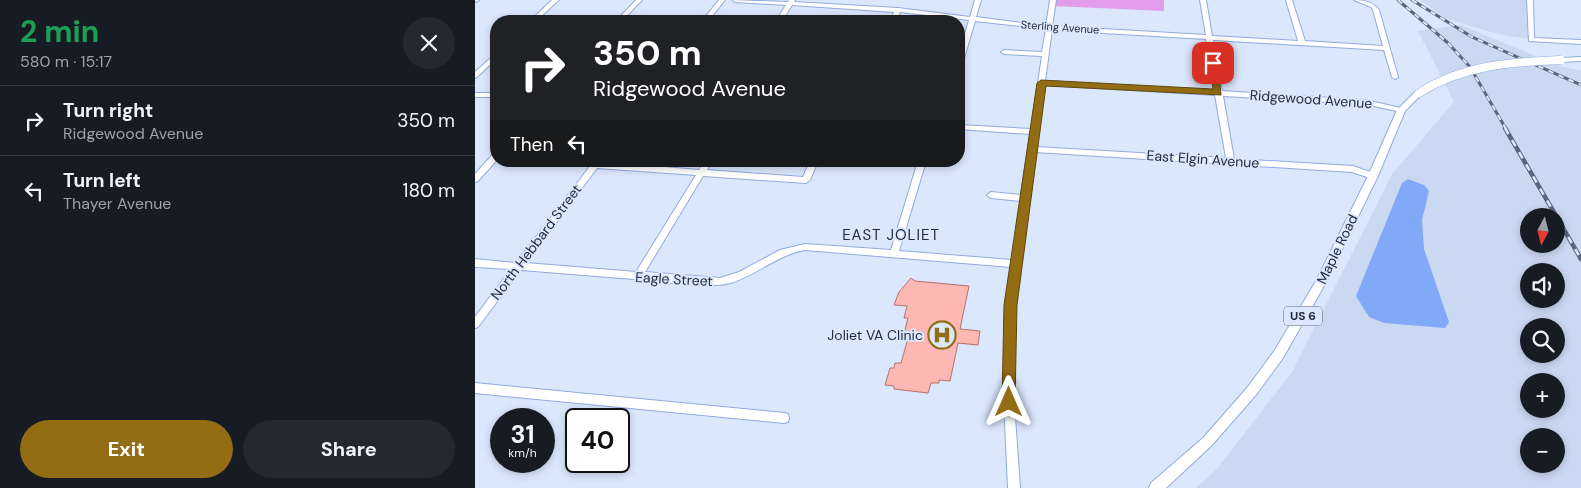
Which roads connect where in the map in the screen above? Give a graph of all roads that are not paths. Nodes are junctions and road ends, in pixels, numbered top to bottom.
1 (556, 0) edge
2 (639, 0) edge
3 (722, 0) edge
4 (735, 0) edge
5 (978, 0) edge
6 (1053, 0) edge
7 (1203, 0) edge
8 (1289, 0) edge
9 (1357, 0) edge
10 (1530, 0) edge
11 (791, 2) edge
12 (898, 10) junction
13 (540, 15) edge
14 (625, 15) edge
15 (710, 15) edge
16 (783, 15) edge
17 (896, 15) edge
18 (944, 15) edge
19 (965, 17) edge
20 (972, 18) junction
21 (1050, 28) junction
22 (1209, 37) junction
23 (1302, 42) junction
24 (1581, 42) edge
25 (965, 43) edge
26 (1385, 48) junction
27 (1004, 52) dead end
28 (1046, 54) junction
29 (1581, 59) edge
30 (490, 62) edge
31 (475, 76) edge
32 (1395, 77) dead end
33 (1041, 83) junction
34 (1218, 93) junction
35 (475, 95) edge
36 (490, 96) edge
37 (1401, 110) junction
38 (965, 127) edge
39 (1034, 132) junction
40 (1032, 149) junction
41 (1230, 161) junction
42 (490, 163) edge
43 (593, 167) edge
44 (638, 167) edge
45 (704, 167) edge
46 (811, 167) edge
47 (920, 167) edge
48 (701, 173) junction
49 (1373, 176) junction
50 (475, 179) edge
51 (991, 195) dead end
52 (1026, 198) junction
53 (894, 254) junction
54 (475, 264) edge
55 (1015, 264) junction
56 (517, 268) junction
57 (638, 277) junction
58 (475, 324) edge
59 (475, 388) edge
60 (784, 418) dead end
61 (1014, 488) edge
62 (1156, 488) edge

1 - 13 street
2 - 14 street
3 - 15 street
4 - 11 street, Sterling Avenue
5 - 20 street
6 - 21 street
7 - 22 street
8 - 23 street
9 - 26 street
10 - 24 street
11 - 12 street, Sterling Avenue
11 - 16 street
12 - 17 street
12 - 18 street, Sterling Avenue
19 - 20 street, Sterling Avenue
20 - 21 street, Sterling Avenue
20 - 25 street
21 - 22 street, Sterling Avenue
21 - 28 street
22 - 23 street, Sterling Avenue
22 - 34 street
23 - 26 street, Sterling Avenue
26 - 32 street
27 - 28 street
28 - 33 street
29 - 37 main road, US 6, bridge
30 - 31 street
33 - 34 street, Ridgewood Avenue
33 - 39 street
34 - 37 street, Ridgewood Avenue
34 - 41 street
35 - 36 street
37 - 49 main road, Maple Road / US 6
38 - 39 street
39 - 40 street
40 - 41 street, East Elgin Avenue
40 - 52 street
41 - 49 street, East Elgin Avenue
42 - 50 street
43 - 56 street, North Hebbard Street
44 - 48 street
45 - 48 street
46 - 48 street
47 - 53 street
48 - 57 street
49 - 62 main road, Maple Road / US 6
51 - 52 street
52 - 55 street
53 - 55 street, Eagle Street
53 - 57 street, Eagle Street
54 - 56 street, Eagle Street
55 - 61 street
56 - 57 street, Eagle Street
56 - 58 street, North Hebbard Street
59 - 60 street

